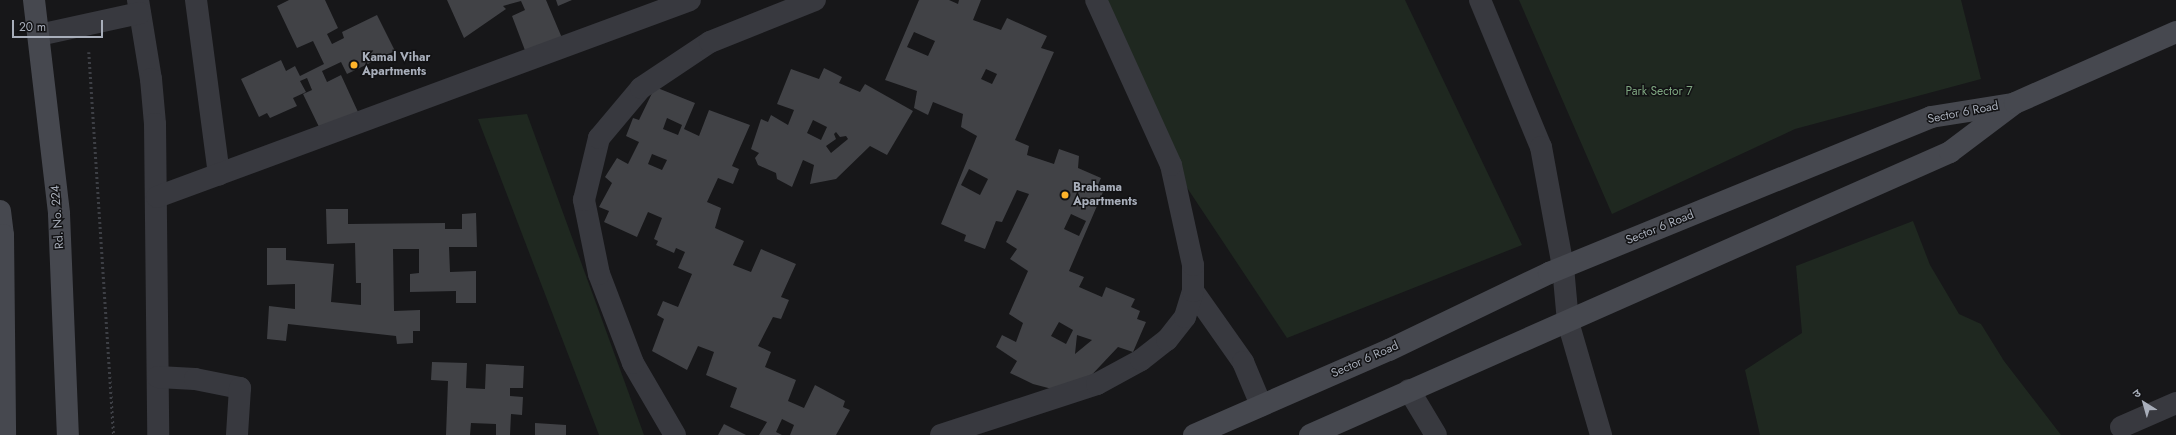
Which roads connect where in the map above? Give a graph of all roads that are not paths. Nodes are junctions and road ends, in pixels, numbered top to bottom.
1 (34, 0) edge
2 (196, 0) edge
3 (690, 0) edge
4 (815, 0) edge
5 (1096, 0) edge
6 (1480, 0) edge
7 (139, 7) edge
8 (2176, 32) edge
9 (39, 35) junction
10 (2015, 103) junction
11 (219, 174) junction
12 (157, 197) junction
13 (0, 211) edge
14 (1563, 267) junction
15 (1193, 291) junction
16 (1568, 322) junction
17 (158, 377) junction
18 (1409, 390) junction
19 (2176, 403) edge
20 (1261, 405) junction
21 (2121, 427) dead end
22 (5, 435) edge
23 (68, 435) edge
24 (158, 435) edge
25 (237, 435) edge
26 (675, 435) edge
27 (941, 435) edge
28 (1194, 435) edge
29 (1310, 435) edge
30 (1436, 435) edge
31 (1601, 435) edge

1 - 9 street, Rd. No. 224
2 - 11 street
3 - 11 street
4 - 26 street
5 - 15 street
6 - 14 street
7 - 9 street
7 - 12 street
8 - 10 street
9 - 23 street, Rd. No. 224
10 - 14 street, Sector 6 Road
10 - 16 street, Sector 6 Road
11 - 12 street
12 - 17 street
13 - 22 street
14 - 16 street
14 - 20 street, Sector 6 Road
15 - 20 street
15 - 27 street
16 - 18 street, Sector 6 Road
16 - 31 street
17 - 24 street
17 - 25 street
18 - 29 street, Sector 6 Road
18 - 30 street
19 - 21 street
20 - 28 street, Sector 6 Road

